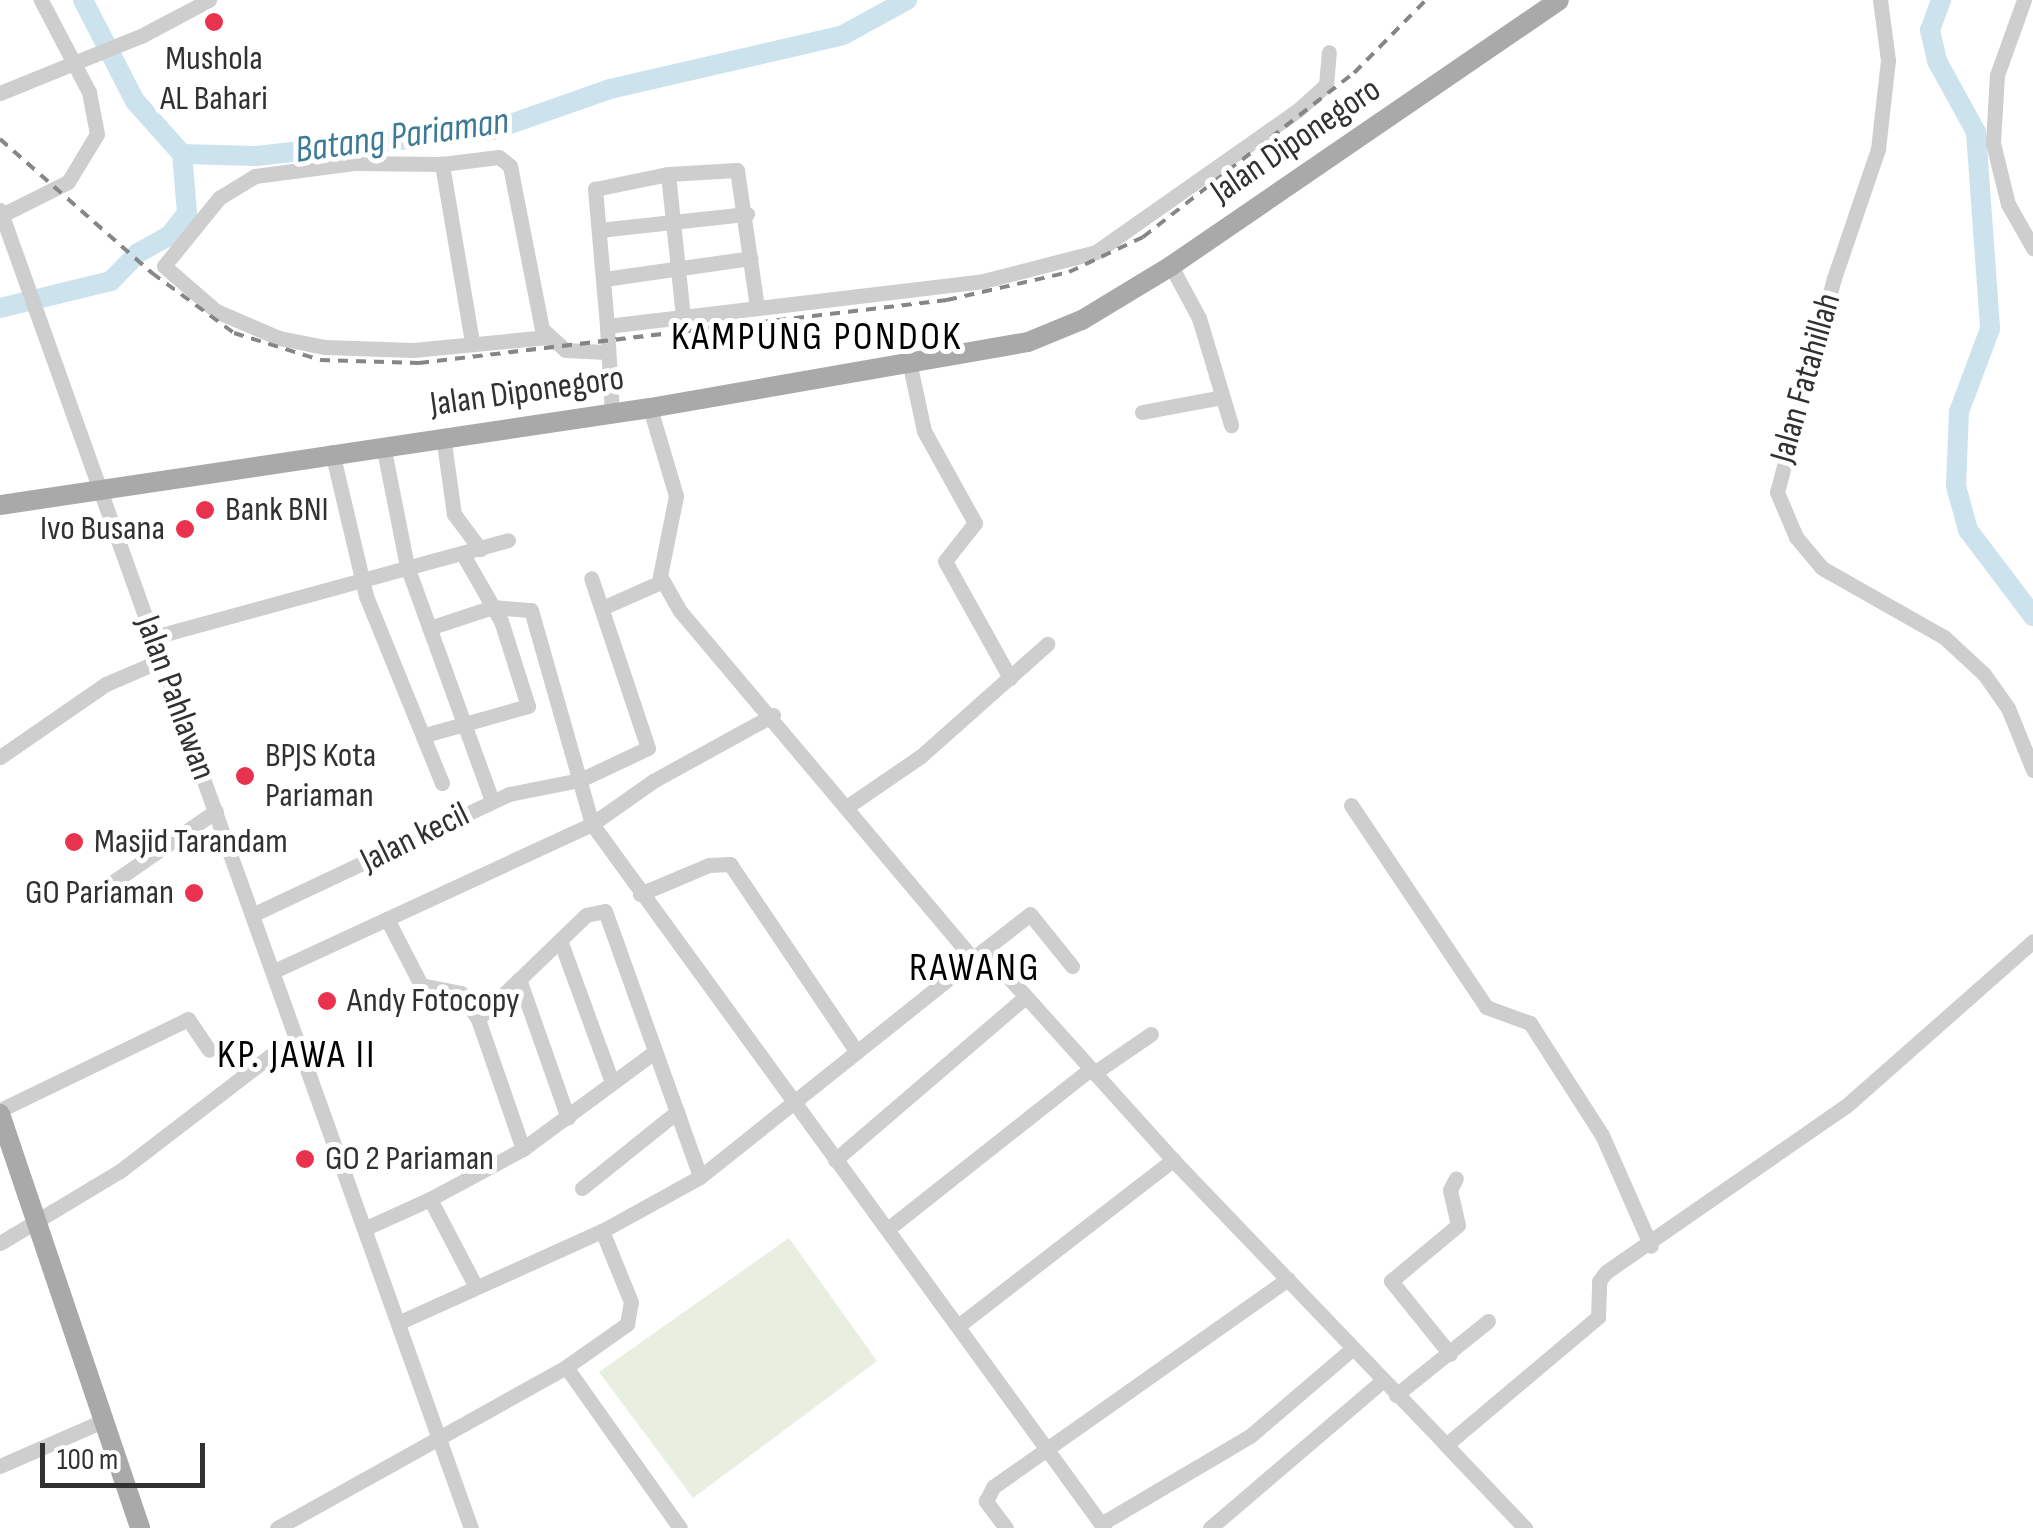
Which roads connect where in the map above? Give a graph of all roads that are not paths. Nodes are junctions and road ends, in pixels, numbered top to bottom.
1 (42, 0) edge
2 (209, 0) edge
3 (1560, 0) edge
4 (1880, 0) edge
5 (2024, 0) edge
6 (1329, 52) dead end
7 (0, 93) edge
8 (442, 164) junction
9 (668, 174) junction
10 (1, 213) edge
11 (747, 214) junction
12 (673, 221) junction
13 (598, 230) junction
14 (2033, 248) edge
15 (751, 258) junction
16 (1171, 266) junction
17 (678, 268) junction
18 (604, 279) junction
19 (757, 307) junction
20 (683, 316) junction
21 (607, 326) junction
22 (548, 336) junction
23 (472, 342) junction
24 (606, 352) junction
25 (910, 366) junction
26 (1222, 396) junction
27 (650, 408) junction
28 (1142, 412) dead end
29 (612, 414) junction
30 (1231, 425) dead end
31 (443, 436) junction
32 (383, 445) junction
33 (332, 452) junction
34 (100, 488) junction
35 (0, 506) edge
36 (508, 540) dead end
37 (480, 548) junction
38 (462, 554) junction
39 (407, 566) junction
40 (591, 578) dead end
41 (361, 580) junction
42 (661, 582) junction
43 (493, 607) junction
44 (602, 608) junction
45 (429, 628) junction
46 (154, 637) junction
47 (1047, 644) dead end
48 (162, 660) junction
49 (1010, 678) junction
50 (773, 716) junction
51 (466, 724) junction
52 (424, 735) junction
53 (0, 757) edge
54 (2033, 770) edge
55 (580, 780) junction
56 (442, 783) dead end
57 (492, 802) junction
58 (1351, 805) dead end
59 (848, 806) junction
60 (216, 811) junction
61 (592, 824) junction
62 (113, 882) dead end
63 (640, 894) junction
64 (254, 914) junction
65 (387, 918) junction
66 (560, 940) junction
67 (2033, 941) edge
68 (979, 954) junction
69 (1072, 966) dead end
70 (274, 970) junction
71 (519, 979) junction
72 (1024, 997) junction
73 (478, 1018) junction
74 (1150, 1034) dead end
75 (300, 1044) junction
76 (209, 1050) dead end
77 (856, 1052) junction
78 (654, 1053) junction
79 (1092, 1071) junction
80 (612, 1082) junction
81 (791, 1104) junction
82 (0, 1112) edge
83 (676, 1112) junction
84 (568, 1118) junction
85 (522, 1149) junction
86 (835, 1160) junction
87 (1173, 1160) junction
88 (700, 1177) junction
89 (1456, 1178) dead end
90 (582, 1188) dead end
91 (430, 1199) junction
92 (366, 1228) junction
93 (888, 1228) junction
94 (602, 1231) junction
95 (36, 1233) junction
96 (0, 1244) edge
97 (1651, 1246) junction
98 (1288, 1278) junction
99 (476, 1287) junction
100 (1488, 1321) dead end
101 (400, 1322) junction
102 (958, 1326) junction
103 (1352, 1349) junction
104 (1450, 1354) junction
105 (566, 1367) junction
106 (1382, 1382) junction
107 (1396, 1395) junction
108 (99, 1422) junction
109 (439, 1437) junction
110 (1446, 1445) junction
111 (1046, 1448) junction
112 (0, 1466) edge
113 (1103, 1526) edge
114 (127, 1528) edge
115 (140, 1528) edge
116 (277, 1528) edge
117 (471, 1528) edge
118 (680, 1528) edge
119 (1006, 1528) edge
120 (1210, 1528) edge
121 (1525, 1528) edge

1 - 10 street
2 - 7 street, bridge
3 - 16 main road, Jalan Diponegoro
4 - 54 street, Jalan Fatahillah
5 - 14 street
6 - 19 street
8 - 22 street
8 - 23 street
8 - 23 street
9 - 11 street
9 - 12 street
9 - 13 street
10 - 34 street, Jalan Pahlawan
11 - 12 street
11 - 15 street
12 - 13 street
12 - 17 street
13 - 18 street
15 - 17 street
15 - 19 street
16 - 25 main road, Jalan Diponegoro
16 - 26 street
17 - 18 street
17 - 20 street
18 - 21 street
19 - 20 street
20 - 21 street
21 - 24 street
22 - 23 street
22 - 24 street
24 - 29 street
25 - 27 main road, Jalan Diponegoro
25 - 49 street
26 - 28 street
26 - 30 street
27 - 29 main road, Jalan Diponegoro
27 - 42 street
29 - 31 main road, Jalan Diponegoro
31 - 32 main road, Jalan Diponegoro
31 - 37 street
32 - 33 main road, Jalan Diponegoro
32 - 39 street
33 - 34 main road, Jalan Diponegoro
33 - 41 street
34 - 35 main road, Jalan Diponegoro
34 - 46 street, Jalan Pahlawan
36 - 37 street
37 - 38 street
38 - 39 street
38 - 43 street
39 - 41 street
39 - 45 street
40 - 44 street
41 - 46 street
41 - 52 street
42 - 44 street
42 - 50 street
43 - 45 street
43 - 51 street
43 - 55 street
44 - 55 street, Jalan kecil
45 - 51 street
46 - 48 street, Jalan Pahlawan
47 - 49 street
48 - 53 street
48 - 60 street, Jalan Pahlawan
49 - 59 street
50 - 59 street
50 - 61 street
51 - 52 street
51 - 57 street
52 - 56 street
55 - 57 street, Jalan kecil
55 - 61 street
57 - 64 street, Jalan kecil
58 - 97 street
59 - 68 street
60 - 62 street
60 - 64 street, Jalan Pahlawan
61 - 63 street
61 - 65 street
63 - 77 street
63 - 81 street
64 - 70 street, Jalan Pahlawan
65 - 70 street
65 - 73 street
66 - 71 street
66 - 78 street
66 - 80 street
67 - 97 street
68 - 69 street
68 - 72 street
68 - 77 street
70 - 75 street, Jalan Pahlawan
71 - 73 street
71 - 84 street
72 - 79 street
72 - 86 street
73 - 85 street
74 - 79 street
75 - 92 street, Jalan Pahlawan
75 - 95 street
76 - 82 street
77 - 81 street
78 - 80 street
78 - 83 street
79 - 87 street
79 - 93 street
80 - 84 street
81 - 86 street
81 - 88 street
82 - 95 main road
83 - 88 street
83 - 90 street
84 - 85 street
85 - 91 street
86 - 93 street
87 - 98 street
87 - 102 street
88 - 94 street
89 - 104 street
91 - 92 street
91 - 99 street
92 - 101 street, Jalan Pahlawan
93 - 102 street
94 - 99 street
94 - 105 street
95 - 96 street
95 - 108 main road
97 - 110 street
98 - 103 street
98 - 111 street
99 - 101 street
100 - 104 street
101 - 109 street, Jalan Pahlawan
102 - 111 street
103 - 106 street
103 - 113 street
104 - 107 street
105 - 109 street
105 - 118 street
106 - 107 street
106 - 120 street
107 - 110 street
108 - 112 street
108 - 114 main road
108 - 115 main road
109 - 116 street
109 - 117 street, Jalan Pahlawan
110 - 121 street
111 - 113 street
111 - 119 street

